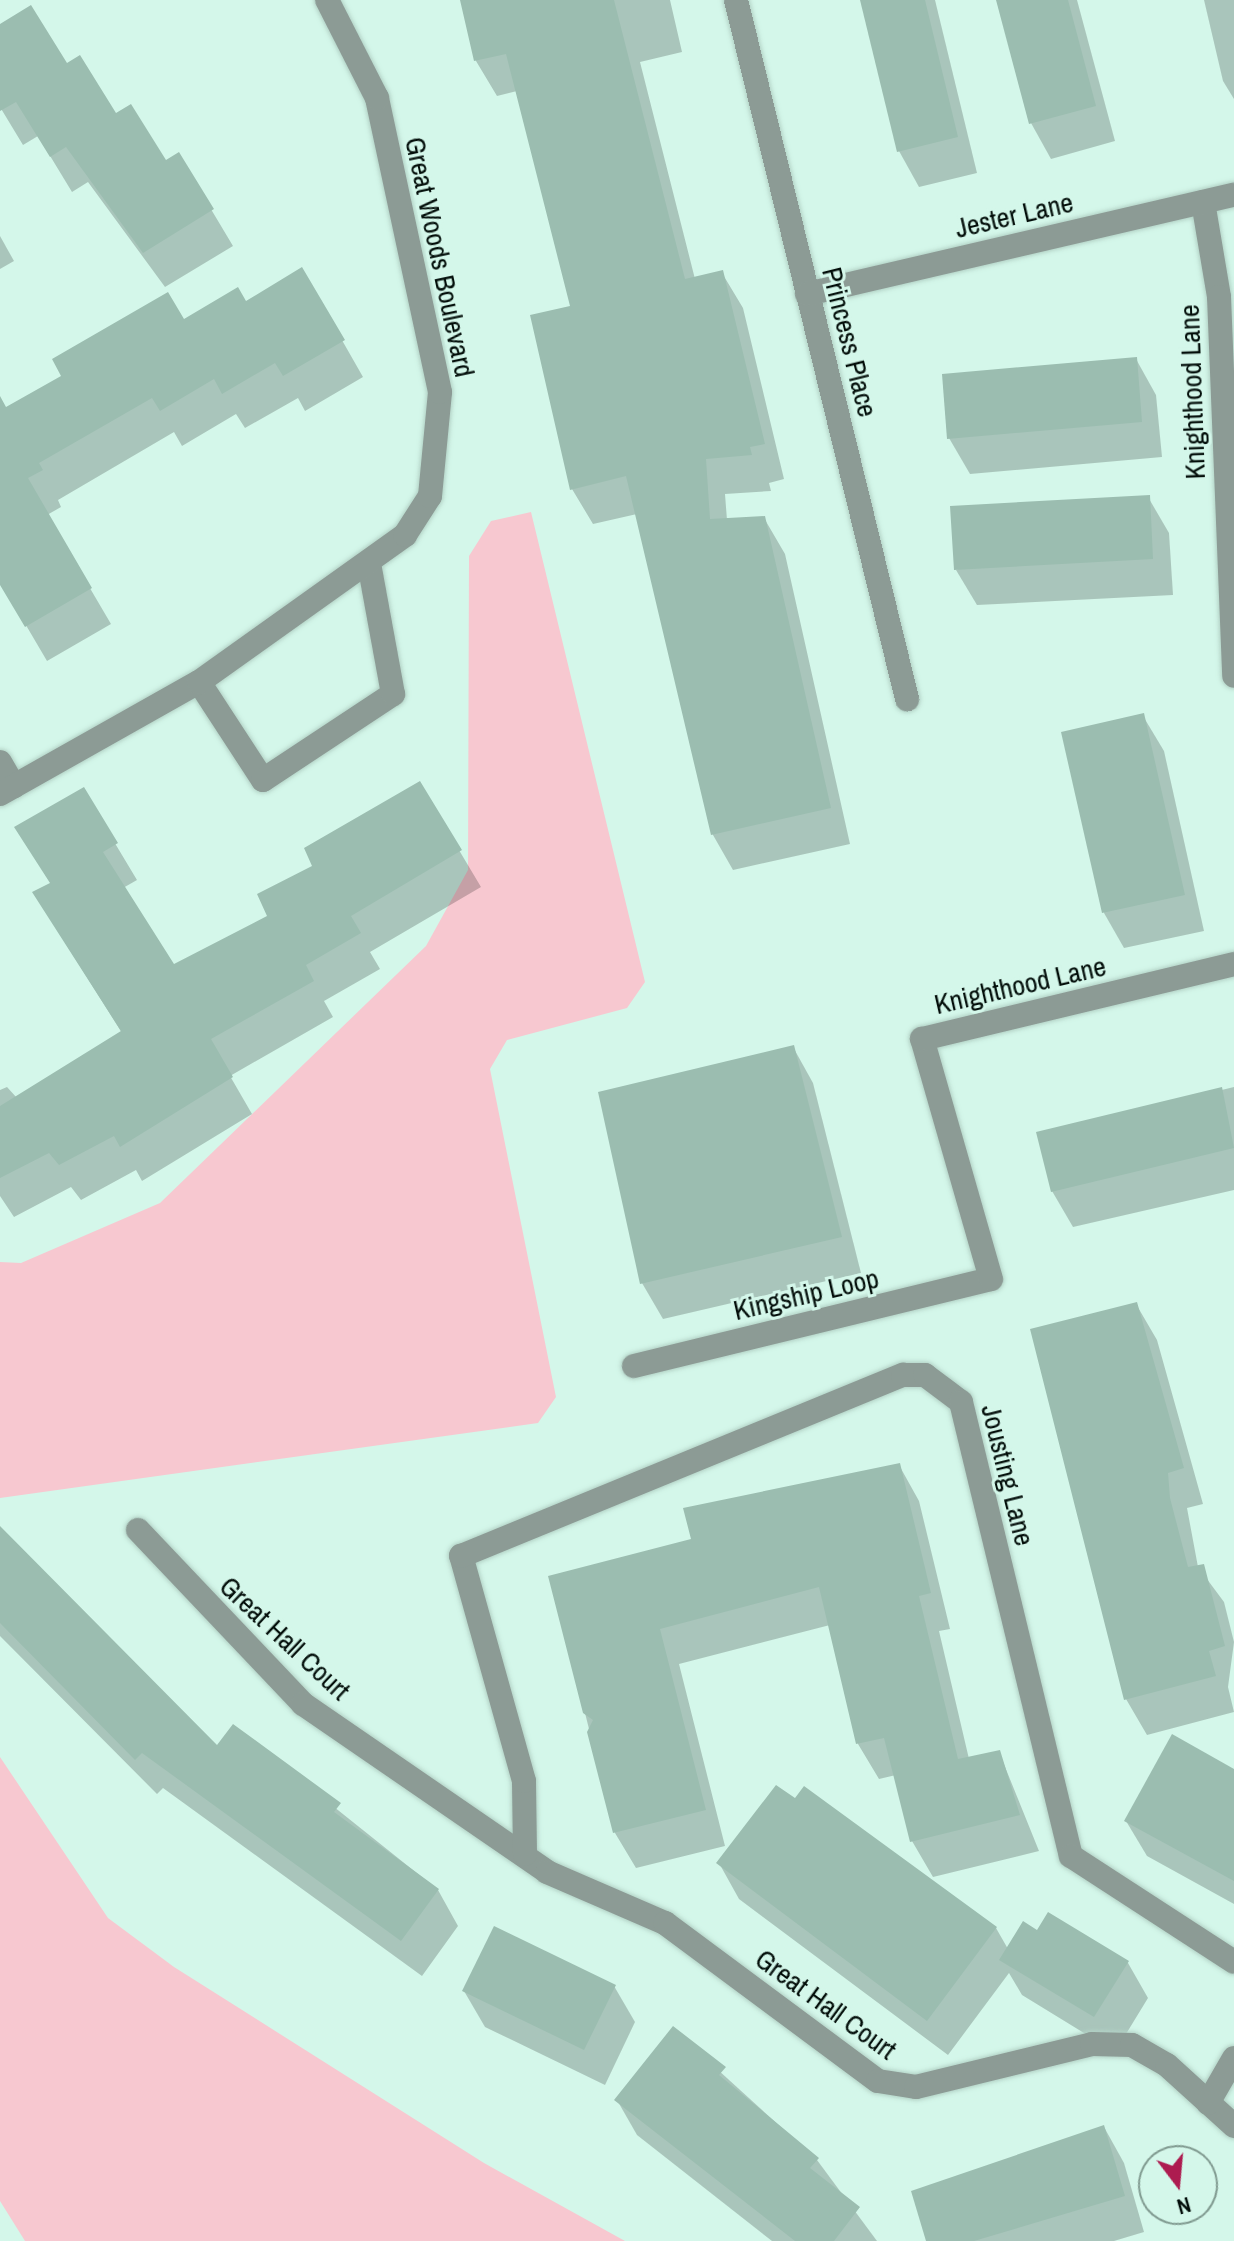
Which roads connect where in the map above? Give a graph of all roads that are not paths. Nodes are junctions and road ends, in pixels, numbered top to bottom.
1 (327, 0) edge
2 (736, 0) edge
3 (1234, 195) edge
4 (1203, 202) junction
5 (807, 294) junction
6 (369, 563) junction
7 (1234, 676) edge
8 (199, 682) junction
9 (907, 699) dead end
10 (0, 762) edge
11 (7, 790) edge
12 (1234, 964) edge
13 (991, 1279) joint
14 (634, 1366) dead end
15 (138, 1530) dead end
16 (525, 1854) junction
17 (1234, 1962) edge
18 (1234, 2058) edge
19 (1208, 2103) junction
20 (1234, 2126) edge

1 - 6 street, Great Woods Boulevard
2 - 5 street, Princess Place
3 - 4 street, Jester Lane
4 - 5 street, Jester Lane
4 - 7 street, Knighthood Lane
5 - 9 street, Princess Place
6 - 8 street, Great Woods Boulevard
6 - 8 street
8 - 11 street, Great Woods Boulevard
10 - 11 street, Great Woods Boulevard
12 - 13 street, Knighthood Lane
13 - 14 street, Kingship Loop
15 - 16 street, Great Hall Court
16 - 17 street, Jousting Lane
16 - 19 street, Great Hall Court
18 - 19 street
19 - 20 street, Great Hall Court

